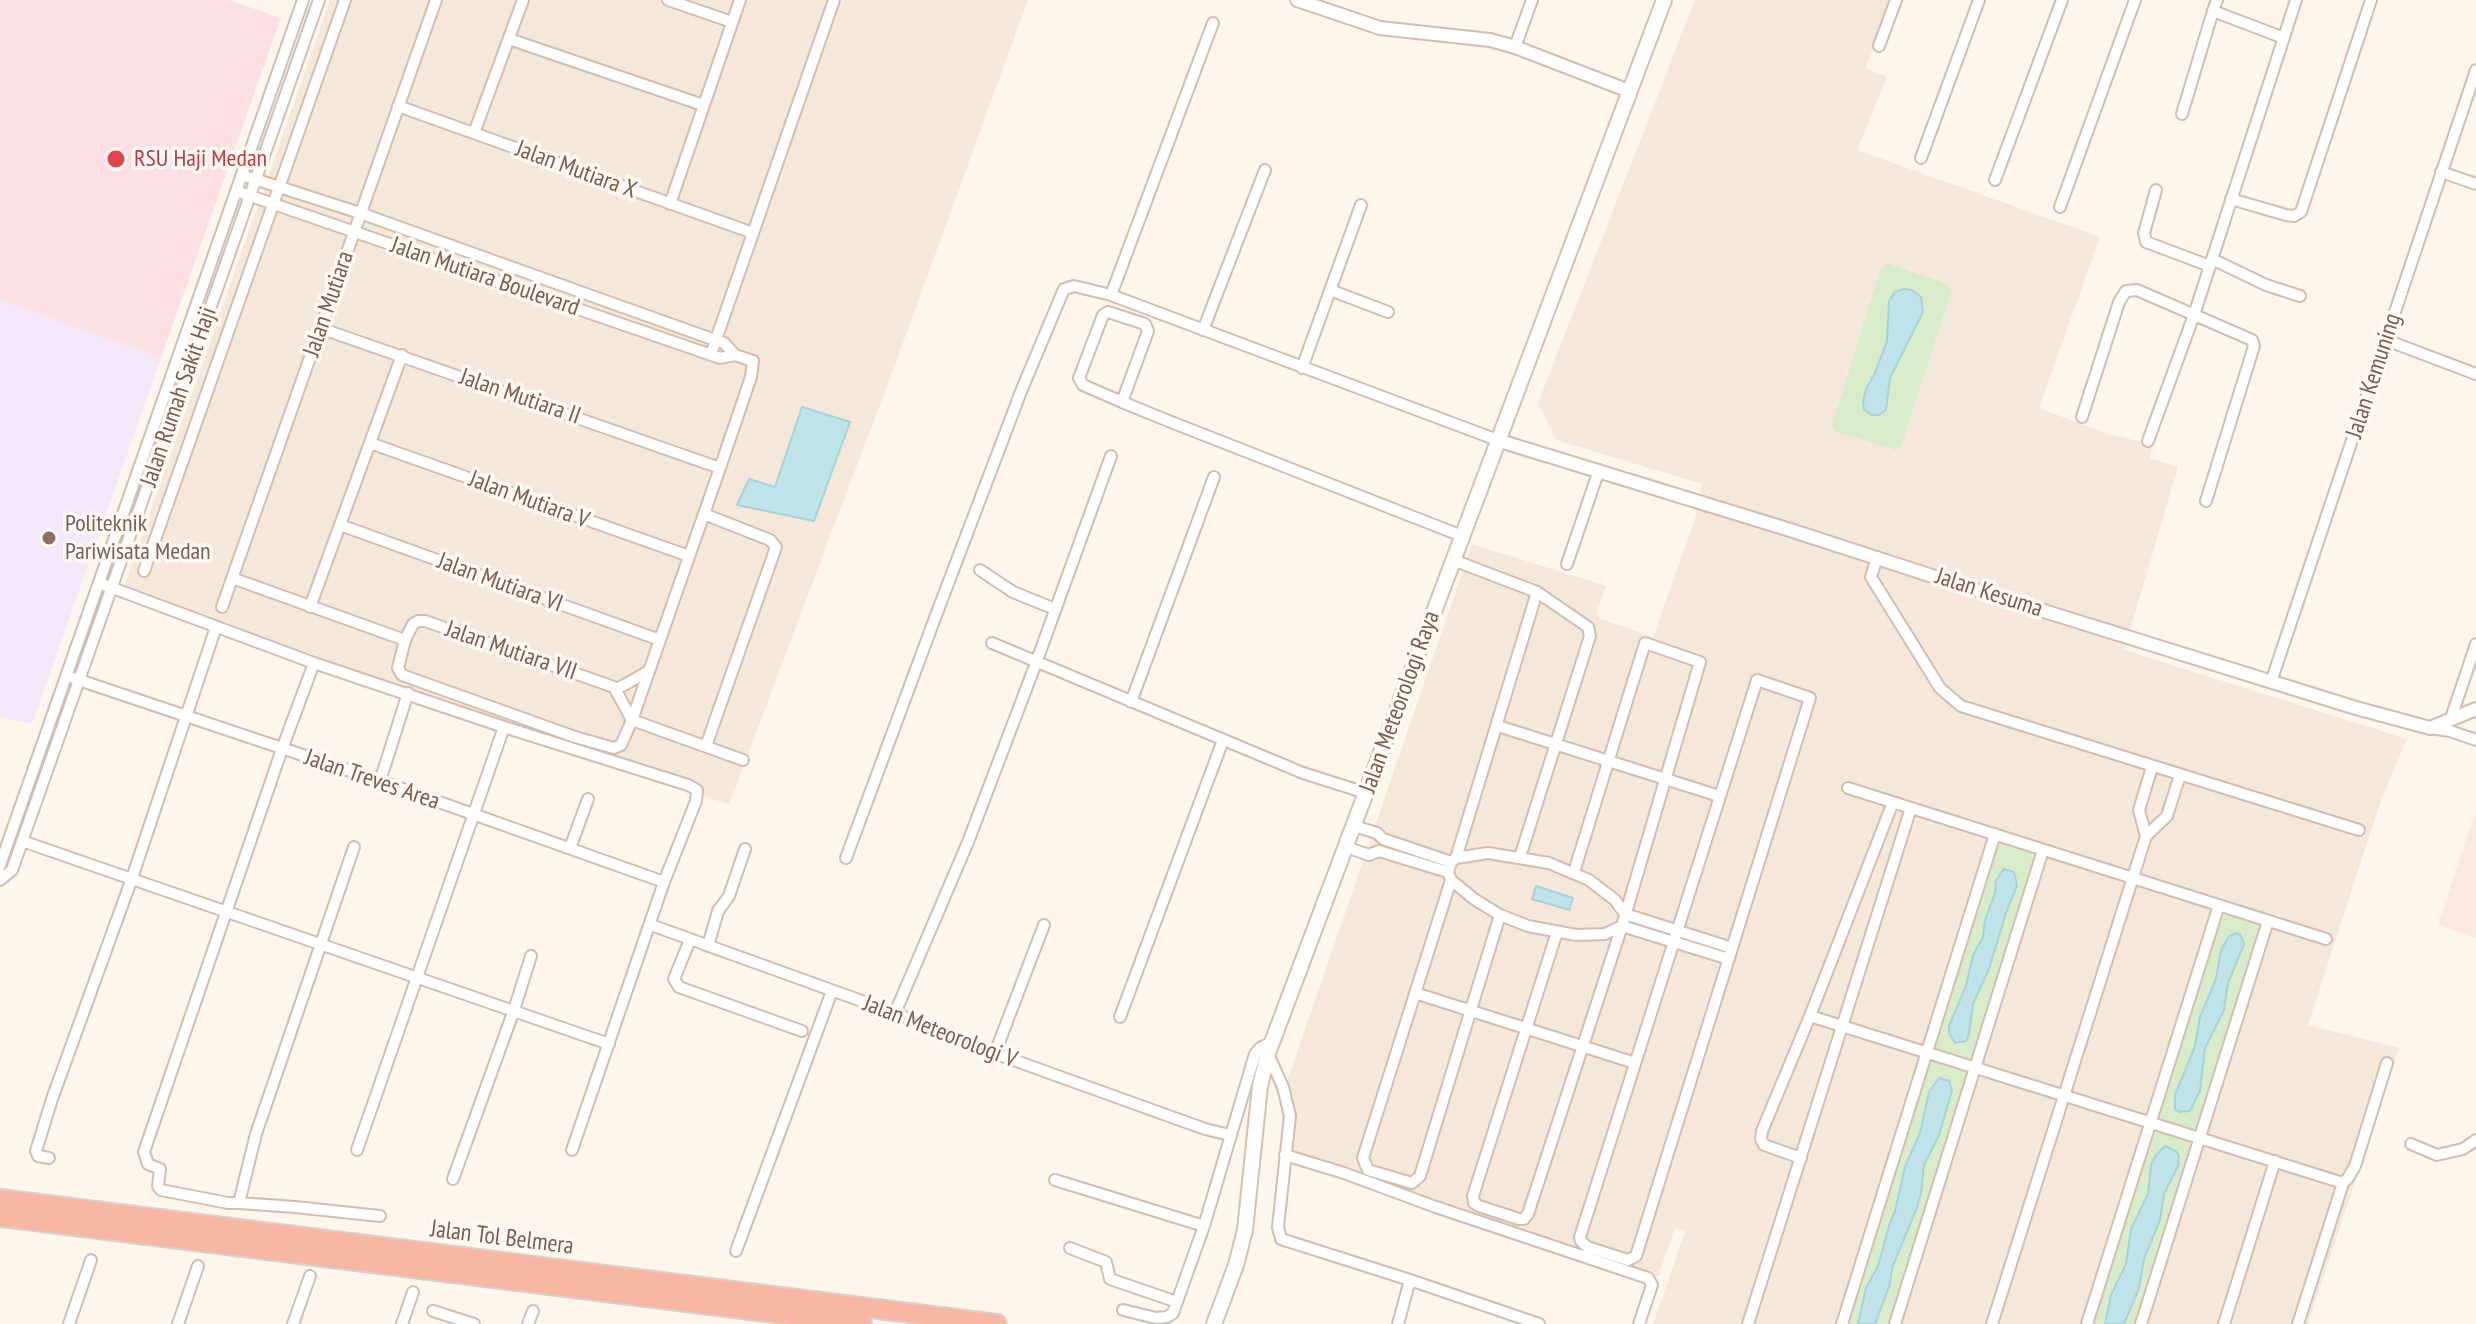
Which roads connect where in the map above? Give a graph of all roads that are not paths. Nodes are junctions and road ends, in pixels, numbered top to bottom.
1 (303, 0) edge
2 (319, 0) edge
3 (345, 0) edge
4 (436, 0) edge
5 (523, 0) edge
6 (668, 0) edge
7 (740, 0) edge
8 (834, 0) edge
9 (1297, 0) edge
10 (1532, 0) edge
11 (1664, 0) edge
12 (1896, 0) edge
13 (1979, 0) edge
14 (2062, 0) edge
15 (2135, 0) edge
16 (2296, 0) edge
17 (2371, 0) edge
18 (2215, 5) edge
19 (732, 22) junction
20 (1213, 23) dead end
21 (2284, 38) junction
22 (509, 39) junction
23 (1879, 46) dead end
24 (1515, 47) junction
25 (2476, 70) edge
26 (1629, 91) junction
27 (703, 105) junction
28 (398, 106) junction
29 (2182, 114) dead end
30 (474, 133) junction
31 (1921, 158) dead end
32 (1265, 170) dead end
33 (2441, 172) junction
34 (242, 175) junction
35 (256, 179) junction
36 (1995, 180) dead end
37 (2476, 184) edge
38 (280, 186) junction
39 (2156, 190) dead end
40 (236, 191) junction
41 (250, 196) junction
42 (2231, 199) junction
43 (273, 204) junction
44 (670, 204) junction
45 (1361, 205) dead end
46 (2060, 207) dead end
47 (360, 213) junction
48 (354, 233) junction
49 (753, 233) junction
50 (2209, 269) junction
51 (1330, 290) junction
52 (1111, 295) junction
53 (2300, 296) dead end
54 (1388, 312) dead end
55 (2194, 315) junction
56 (320, 328) junction
57 (1203, 330) junction
58 (715, 340) junction
59 (2385, 343) junction
60 (711, 354) junction
61 (402, 355) junction
62 (735, 355) junction
63 (1302, 368) junction
64 (2476, 374) edge
65 (1122, 402) junction
66 (2082, 417) dead end
67 (1500, 441) junction
68 (2148, 441) dead end
69 (370, 443) junction
70 (1111, 456) dead end
71 (720, 468) junction
72 (1599, 470) junction
73 (1214, 477) dead end
74 (2206, 501) dead end
75 (704, 514) junction
76 (340, 525) junction
77 (1462, 536) junction
78 (689, 556) junction
79 (1877, 557) junction
80 (1453, 560) junction
81 (1567, 564) dead end
82 (980, 570) dead end
83 (144, 571) dead end
84 (232, 578) junction
85 (99, 583) junction
86 (111, 588) junction
87 (1537, 592) junction
88 (222, 607) dead end
89 (310, 607) junction
90 (1055, 609) junction
91 (216, 627) junction
92 (405, 640) junction
93 (660, 640) junction
94 (992, 643) dead end
95 (2475, 650) edge
96 (314, 663) junction
97 (1036, 663) junction
98 (649, 671) junction
99 (66, 676) junction
100 (79, 680) junction
101 (2271, 682) junction
102 (617, 689) junction
103 (408, 693) junction
104 (1131, 702) junction
105 (2476, 709) edge
106 (52, 715) junction
107 (187, 716) junction
108 (65, 720) junction
109 (632, 720) junction
110 (2450, 721) junction
111 (1498, 726) junction
112 (504, 727) junction
113 (2430, 728) junction
114 (1223, 740) junction
115 (2476, 740) edge
116 (1557, 744) junction
117 (706, 746) junction
118 (282, 749) junction
119 (743, 760) dead end
120 (1608, 760) junction
121 (2152, 767) junction
122 (2180, 775) junction
123 (1665, 778) junction
124 (380, 781) junction
125 (1848, 788) dead end
126 (1366, 793) junction
127 (1719, 796) junction
128 (588, 799) dead end
129 (1893, 802) junction
130 (1911, 808) junction
131 (473, 815) junction
132 (1354, 826) junction
133 (2359, 830) dead end
134 (1995, 834) junction
135 (2146, 836) junction
136 (1383, 839) junction
137 (22, 841) junction
138 (354, 847) dead end
139 (1346, 847) junction
140 (570, 848) junction
141 (745, 849) dead end
142 (2043, 850) junction
143 (1379, 851) junction
144 (1520, 857) junction
145 (846, 858) dead end
146 (0, 865) edge
147 (1452, 868) junction
148 (1574, 872) junction
149 (0, 873) edge
150 (2133, 878) junction
151 (0, 881) edge
152 (131, 881) junction
153 (664, 882) junction
154 (2219, 905) junction
155 (228, 911) junction
156 (1625, 914) junction
157 (1500, 915) junction
158 (2268, 921) junction
159 (651, 925) junction
160 (1044, 925) dead end
161 (1622, 926) junction
162 (1557, 932) junction
163 (1675, 936) junction
164 (2326, 939) dead end
165 (690, 940) junction
166 (320, 944) junction
167 (708, 946) junction
168 (1730, 954) junction
169 (531, 956) dead end
170 (417, 977) junction
171 (832, 991) junction
172 (1415, 993) junction
173 (514, 1010) junction
174 (1471, 1011) junction
175 (895, 1013) junction
176 (1810, 1016) junction
177 (1120, 1017) dead end
178 (1842, 1027) junction
179 (1525, 1029) junction
180 (802, 1031) dead end
181 (609, 1044) junction
182 (1582, 1046) junction
183 (1270, 1048) junction
184 (995, 1053) junction
185 (1926, 1053) junction
186 (1635, 1063) junction
187 (2387, 1063) dead end
188 (1975, 1068) junction
189 (2063, 1095) junction
190 (2151, 1123) junction
191 (1230, 1135) junction
192 (2200, 1138) junction
193 (2476, 1140) edge
194 (2411, 1144) dead end
195 (357, 1150) dead end
196 (572, 1150) dead end
197 (1285, 1155) junction
198 (49, 1158) dead end
199 (1801, 1158) junction
200 (2275, 1161) junction
201 (453, 1179) dead end
202 (1055, 1180) dead end
203 (2343, 1183) junction
204 (0, 1199) edge
205 (239, 1203) junction
206 (380, 1216) dead end
207 (0, 1217) edge
208 (1204, 1226) junction
209 (1070, 1248) dead end
210 (736, 1251) dead end
211 (91, 1260) dead end
212 (198, 1266) dead end
213 (310, 1276) dead end
214 (1410, 1280) junction
215 (413, 1292) dead end
216 (1177, 1302) junction
217 (1123, 1310) dead end
218 (433, 1311) dead end
219 (533, 1311) dead end
220 (1216, 1319) edge
221 (69, 1324) edge
222 (178, 1324) edge
223 (293, 1324) edge
224 (402, 1324) edge
225 (474, 1324) edge
226 (528, 1324) edge
227 (862, 1324) edge
228 (997, 1324) edge
229 (1398, 1324) edge
230 (1539, 1324) edge
231 (1639, 1324) edge
232 (1748, 1324) edge
233 (1842, 1324) edge
234 (1895, 1324) edge
235 (1992, 1324) edge
236 (2087, 1324) edge
237 (2141, 1324) edge
238 (2224, 1324) edge
239 (2298, 1324) edge

1 - 34 street, Jalan Rumah Sakit Haji
2 - 35 street, Jalan Rumah Sakit Haji
3 - 38 street
4 - 28 street, Jalan Mutiara
5 - 22 street
6 - 19 street
7 - 19 street
8 - 49 street
9 - 24 street
10 - 24 street
11 - 26 main road, Jalan Meteorologi Raya
12 - 23 street
13 - 31 street
14 - 36 street
15 - 46 street
16 - 21 street
17 - 42 street
18 - 21 street
18 - 29 street
19 - 27 street
20 - 52 street
21 - 42 street
22 - 27 street
22 - 30 street
24 - 26 street
25 - 33 street, Jalan Kemuning
26 - 67 main road, Jalan Meteorologi Raya
27 - 44 street
28 - 30 street, Jalan Mutiara X
28 - 47 street, Jalan Mutiara
30 - 44 street, Jalan Mutiara X
32 - 57 street
33 - 37 street
33 - 59 street, Jalan Kemuning
34 - 35 street, Jalan Mutiara Boulevard
34 - 40 street, Jalan Rumah Sakit Haji
35 - 38 street, Jalan Mutiara Boulevard
35 - 41 street, Jalan Rumah Sakit Haji
38 - 43 street
38 - 47 street, Jalan Mutiara Boulevard
39 - 50 street
40 - 41 street, Jalan Mutiara Boulevard
40 - 85 street, Jalan Rumah Sakit Haji
41 - 43 street, Jalan Mutiara Boulevard
41 - 86 street, Jalan Rumah Sakit Haji
42 - 50 street
43 - 48 street, Jalan Mutiara Boulevard
43 - 83 street
44 - 49 street, Jalan Mutiara X
45 - 51 street
47 - 48 street, Jalan Mutiara
47 - 58 street, Jalan Mutiara Boulevard
48 - 56 street, Jalan Mutiara
48 - 60 street, Jalan Mutiara Boulevard
49 - 58 street
50 - 53 street
50 - 55 street
51 - 54 street
51 - 63 street
52 - 57 street
52 - 145 street
55 - 66 street
55 - 68 street
55 - 74 street
56 - 61 street, Jalan Mutiara II
56 - 84 street, Jalan Mutiara
57 - 63 street
58 - 60 street
58 - 62 street, Jalan Mutiara Boulevard
59 - 64 street
59 - 101 street, Jalan Kemuning
60 - 62 street, Jalan Mutiara Boulevard
61 - 69 street
61 - 71 street, Jalan Mutiara II
62 - 71 street, Jalan Mutiara Boulevard
63 - 67 street
65 - 65 street
65 - 77 street
67 - 72 street, Jalan Kesuma
67 - 77 main road, Jalan Meteorologi Raya
69 - 76 street
69 - 78 street, Jalan Mutiara V
70 - 90 street
71 - 75 street
72 - 79 street, Jalan Kesuma
72 - 81 street
73 - 104 street
75 - 78 street
75 - 117 street
76 - 89 street
76 - 93 street, Jalan Mutiara VI
77 - 80 main road, Jalan Meteorologi Raya
78 - 93 street
79 - 101 street, Jalan Kesuma
79 - 121 street
80 - 87 street
80 - 126 main road, Jalan Meteorologi Raya
82 - 90 street
84 - 88 street, Jalan Mutiara
84 - 89 street
85 - 86 street
85 - 99 street, Jalan Rumah Sakit Haji
86 - 91 street
86 - 100 street, Jalan Rumah Sakit Haji
87 - 111 street
87 - 116 street
89 - 92 street
90 - 97 street
91 - 96 street
91 - 107 street
92 - 102 street, Jalan Mutiara VII
92 - 109 street
93 - 98 street
94 - 97 street
95 - 110 street
96 - 103 street
96 - 118 street
97 - 104 street
97 - 175 street
98 - 102 street
98 - 109 street
99 - 100 street, Jalan Treves Area
99 - 106 street, Jalan Rumah Sakit Haji
100 - 107 street, Jalan Treves Area
100 - 108 street, Jalan Rumah Sakit Haji
101 - 113 street, Jalan Kesuma
102 - 109 street
103 - 112 street
103 - 124 street
104 - 114 street
105 - 110 street
106 - 108 street
106 - 146 street, Jalan Rumah Sakit Haji
107 - 118 street, Jalan Treves Area
107 - 152 street
108 - 137 street, Jalan Rumah Sakit Haji
109 - 117 street
110 - 113 street
111 - 116 street
111 - 147 street
112 - 131 street
112 - 153 street
113 - 115 street
114 - 126 street
114 - 177 street
116 - 120 street
116 - 144 street
117 - 119 street
118 - 124 street, Jalan Treves Area
118 - 155 street
120 - 123 street
120 - 123 street
120 - 148 street
121 - 122 street
121 - 135 street
122 - 133 street
122 - 135 street
123 - 127 street
123 - 156 street
124 - 131 street, Jalan Treves Area
125 - 129 street
126 - 132 main road, Jalan Meteorologi Raya
127 - 163 street
127 - 168 street
128 - 140 street
129 - 130 street
129 - 176 street
130 - 134 street
130 - 178 street
131 - 140 street, Jalan Treves Area
131 - 170 street
132 - 136 street
132 - 139 main road, Jalan Meteorologi Raya
134 - 142 street
134 - 185 street
135 - 150 street
136 - 143 street
136 - 147 street
137 - 151 street, Jalan Rumah Sakit Haji
137 - 152 street
138 - 166 street
139 - 143 street
139 - 183 main road, Jalan Meteorologi Raya
140 - 153 street, Jalan Treves Area
141 - 167 street
142 - 150 street
142 - 188 street
143 - 147 street
144 - 147 street
144 - 148 street
147 - 157 street
147 - 172 street
148 - 156 street
149 - 151 street, Jalan Rumah Sakit Haji
150 - 154 street
150 - 189 street
152 - 155 street
152 - 198 street
153 - 159 street
154 - 158 street
154 - 190 street
155 - 166 street
155 - 205 street
156 - 161 street
156 - 163 street
157 - 162 street
157 - 174 street
158 - 164 street
158 - 192 street
159 - 165 street, Jalan Meteorologi V
159 - 181 street
160 - 184 street
161 - 162 street
161 - 163 street
161 - 182 street
162 - 179 street
163 - 168 street
163 - 186 street
165 - 167 street, Jalan Meteorologi V
165 - 180 street
166 - 170 street
166 - 205 street
167 - 171 street, Jalan Meteorologi V
168 - 186 street
169 - 173 street
170 - 173 street
170 - 195 street
171 - 175 street, Jalan Meteorologi V
171 - 210 street
172 - 174 street
172 - 174 street
173 - 181 street
173 - 201 street
174 - 179 street
175 - 184 street, Jalan Meteorologi V
176 - 178 street
176 - 199 street
178 - 185 street
178 - 199 street
179 - 182 street
179 - 182 street
181 - 196 street
182 - 186 street
183 - 191 street
183 - 197 street
183 - 220 main road, Jalan Meteorologi Raya
184 - 191 street, Jalan Meteorologi V
185 - 188 street
185 - 233 street
187 - 203 street
188 - 189 street
188 - 234 street
189 - 190 street
189 - 235 street
190 - 192 street
190 - 236 street
191 - 208 street
192 - 200 street
192 - 237 street
193 - 194 street
197 - 214 street
197 - 231 street
199 - 232 street
200 - 203 street
200 - 238 street
202 - 208 street
203 - 239 street
204 - 228 highway, Jalan Tol Belmera
205 - 206 street
207 - 227 highway, Jalan Tol Belmera
208 - 216 street
209 - 216 street
211 - 221 street
212 - 222 street
213 - 223 street
214 - 229 street
214 - 230 street
215 - 224 street
216 - 217 street
218 - 225 street
219 - 226 street

